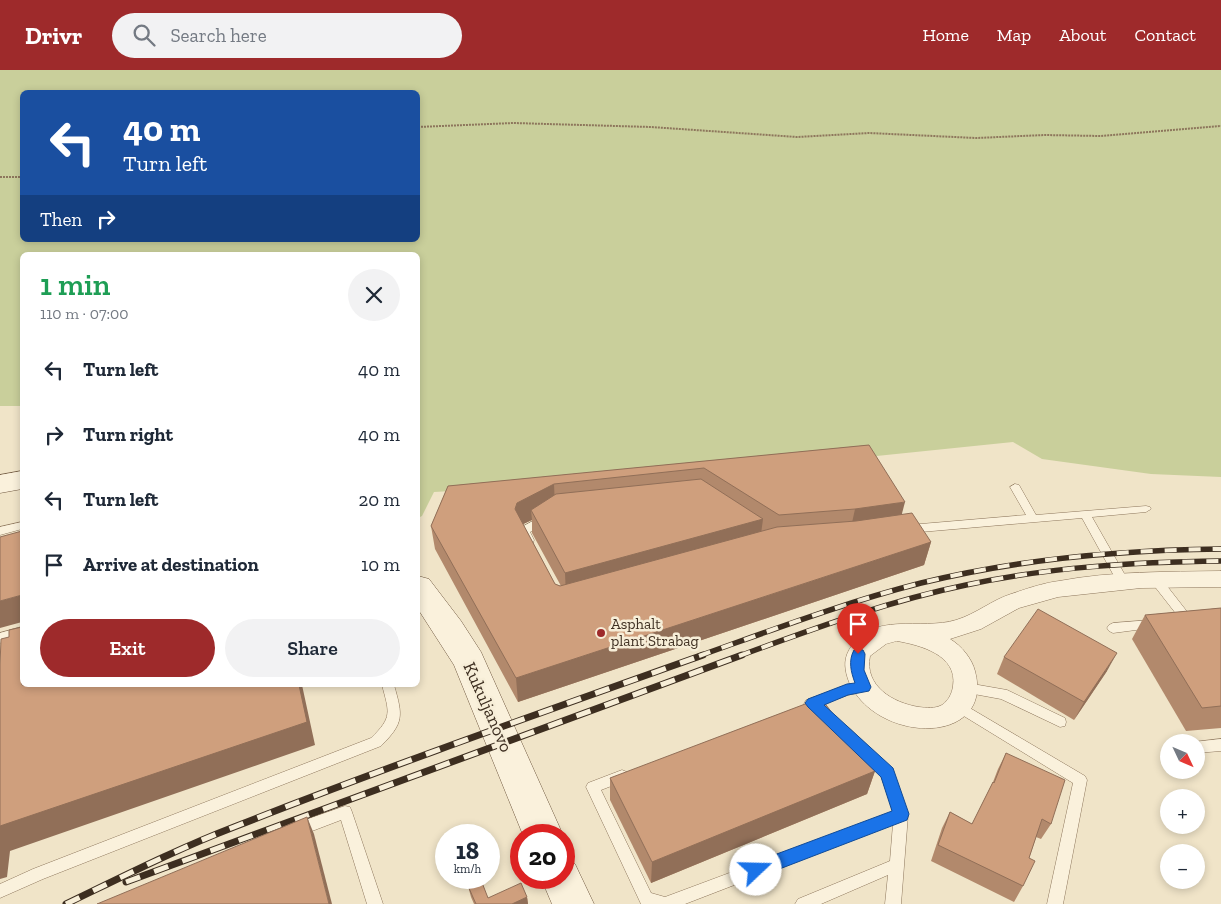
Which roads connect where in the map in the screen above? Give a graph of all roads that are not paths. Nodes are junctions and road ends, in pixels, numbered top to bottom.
1 (20, 480) edge
2 (0, 484) edge
3 (1015, 487) dead end
4 (1146, 509) dead end
5 (555, 512) edge
6 (1085, 514) junction
7 (1033, 518) junction
8 (20, 526) edge
9 (0, 531) edge
10 (894, 531) edge
11 (533, 547) edge
12 (1221, 579) edge
13 (1156, 580) junction
14 (1123, 582) junction
15 (420, 590) edge
16 (1187, 621) edge
17 (973, 623) junction
18 (1160, 624) edge
19 (1112, 628) dead end
20 (910, 632) junction
21 (20, 633) edge
22 (0, 638) edge
23 (389, 687) edge
24 (864, 687) junction
25 (964, 689) junction
26 (813, 703) junction
27 (794, 710) edge
28 (1060, 722) dead end
29 (1221, 745) edge
30 (1205, 746) edge
31 (630, 773) edge
32 (901, 814) junction
33 (538, 824) edge
34 (289, 833) edge
35 (896, 865) junction
36 (566, 889) edge
37 (0, 891) edge
38 (375, 904) edge
39 (572, 904) edge
40 (803, 904) edge
41 (893, 904) edge
42 (1055, 904) edge

1 - 2 main road
3 - 7 lane
4 - 6 lane
5 - 11 lane
6 - 7 lane
6 - 14 lane
7 - 10 lane
8 - 9 lane
12 - 13 street
13 - 14 street
13 - 16 lane
14 - 17 street
15 - 33 main road, Kukuljanovo
17 - 20 street
17 - 25 street
18 - 19 lane
20 - 24 street
20 - 25 street
21 - 22 lane
23 - 37 lane
24 - 25 street
24 - 26 lane
25 - 28 lane
25 - 42 lane
26 - 27 lane
26 - 32 lane
29 - 30 lane
31 - 32 lane
32 - 35 lane
34 - 38 lane
35 - 40 lane
35 - 41 lane
36 - 39 main road

